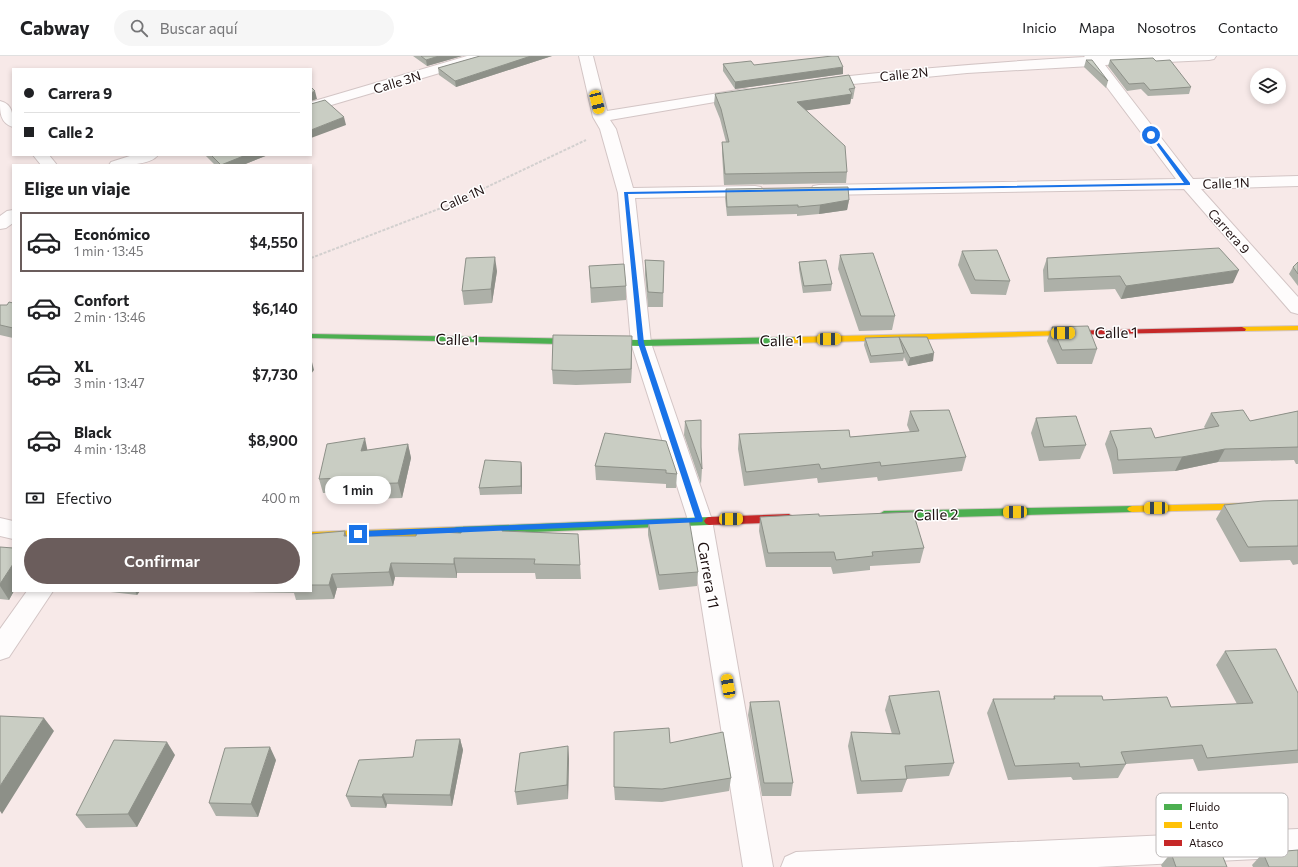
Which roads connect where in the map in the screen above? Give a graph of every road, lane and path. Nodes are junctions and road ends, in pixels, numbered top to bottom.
1 (482, 56) edge
2 (586, 56) edge
3 (1209, 56) edge
4 (1093, 58) edge
5 (808, 85) edge
6 (754, 91) edge
7 (0, 105) edge
8 (312, 107) edge
9 (12, 121) edge
10 (605, 123) junction
11 (42, 156) edge
12 (147, 156) edge
13 (48, 164) edge
14 (120, 164) edge
15 (1298, 181) edge
16 (1188, 184) junction
17 (768, 190) edge
18 (800, 190) edge
19 (626, 193) junction
20 (12, 216) edge
21 (0, 224) edge
22 (312, 258) edge
23 (1298, 308) edge
24 (1298, 328) edge
25 (312, 336) edge
26 (641, 343) junction
27 (1298, 505) edge
28 (875, 516) edge
29 (795, 518) edge
30 (700, 520) junction
31 (0, 527) edge
32 (12, 530) edge
33 (312, 536) edge
34 (40, 592) edge
35 (0, 648) edge
36 (1288, 843) edge
37 (1298, 843) edge
38 (1156, 850) edge
39 (758, 867) edge
40 (796, 867) edge

1 - 8 street, Calle 3N
2 - 10 street, Carrera 11
3 - 4 street, Calle 2N
4 - 5 street, Calle 2N
4 - 16 street, Carrera 9
6 - 10 street
7 - 9 street
10 - 19 street, Carrera 11
10 - 22 path, Calle 1N
11 - 13 street
12 - 14 street
15 - 16 street, Calle 1N
16 - 18 street, Calle 1N
16 - 23 street, Carrera 9
17 - 19 street
19 - 26 street, Carrera 11
20 - 21 street
24 - 26 street, Calle 1
25 - 26 street, Calle 1
26 - 30 street, Carrera 11
27 - 28 street, Calle 2
29 - 30 street
30 - 33 street
30 - 39 street, Carrera 11
31 - 32 street
34 - 35 street
36 - 37 street
38 - 40 street

